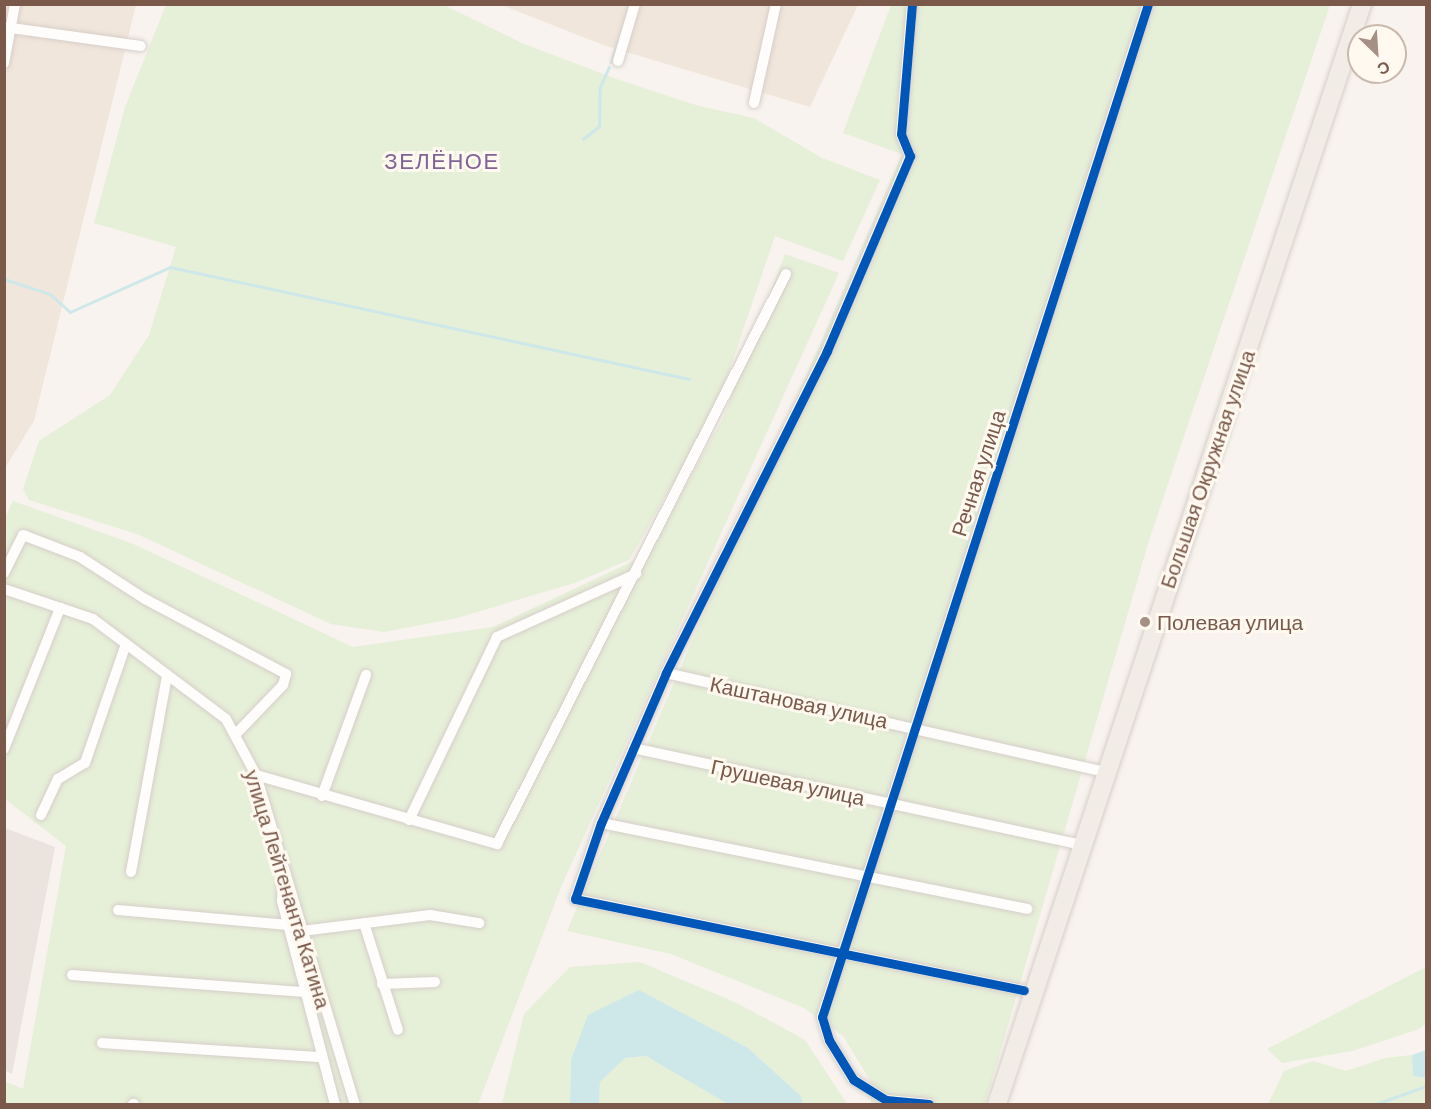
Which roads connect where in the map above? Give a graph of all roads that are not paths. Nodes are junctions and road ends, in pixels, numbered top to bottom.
1 (15, 4) edge
2 (635, 4) edge
3 (776, 4) edge
4 (912, 4) edge
5 (1148, 4) edge
6 (1362, 4) edge
7 (8, 28) edge
8 (141, 46) dead end
9 (618, 61) dead end
10 (4, 63) edge
11 (754, 103) dead end
12 (786, 274) dead end
13 (4, 573) edge
14 (636, 574) junction
15 (4, 589) edge
16 (60, 608) junction
17 (126, 644) junction
18 (666, 673) junction
19 (167, 675) junction
20 (366, 675) dead end
21 (916, 728) junction
22 (235, 735) junction
23 (633, 748) junction
24 (4, 749) edge
25 (1107, 772) junction
26 (256, 775) junction
27 (321, 796) junction
28 (891, 804) junction
29 (41, 815) dead end
30 (409, 820) junction
31 (601, 823) junction
32 (1083, 845) junction
33 (284, 867) junction
34 (131, 872) dead end
35 (867, 878) junction
36 (1027, 909) dead end
37 (118, 910) dead end
38 (479, 922) dead end
39 (364, 923) junction
40 (288, 925) junction
41 (302, 931) junction
42 (843, 953) junction
43 (72, 975) dead end
44 (435, 982) dead end
45 (382, 984) junction
46 (1024, 990) dead end
47 (305, 992) junction
48 (398, 1030) dead end
49 (102, 1043) dead end
50 (321, 1057) junction
51 (335, 1104) edge
52 (355, 1104) edge
53 (929, 1104) edge
54 (997, 1104) edge

1 - 7 street
2 - 9 street
3 - 11 street
4 - 18 street
5 - 21 street, Речная улица
6 - 25 highway, Большая Окружная улица
7 - 8 street
7 - 10 street
12 - 14 street
13 - 22 street
14 - 30 street
14 - 30 street
15 - 16 street, улица Лейтенанта Катина
16 - 17 street, улица Лейтенанта Катина
16 - 24 street
17 - 19 street, улица Лейтенанта Катина
17 - 29 street
18 - 21 street, Каштановая улица
18 - 23 street
19 - 22 street, улица Лейтенанта Катина
19 - 34 street
20 - 27 street
21 - 25 street, Каштановая улица
21 - 28 street, Речная улица
22 - 26 street, улица Лейтенанта Катина
23 - 28 street, Грушевая улица
23 - 31 street
25 - 32 highway, Большая Окружная улица
26 - 27 street
26 - 33 street, улица Лейтенанта Катина
27 - 30 street
28 - 32 street, Грушевая улица
28 - 35 street, Речная улица
31 - 35 street
31 - 42 street
32 - 54 highway, Большая Окружная улица
33 - 40 street
33 - 41 street, улица Лейтенанта Катина
35 - 36 street
35 - 42 street, Речная улица
37 - 40 street
38 - 39 street
39 - 41 street
39 - 45 street
40 - 47 street
41 - 52 street, улица Лейтенанта Катина
42 - 46 street
42 - 53 street, Речная улица
43 - 47 street
44 - 45 street
45 - 48 street
47 - 50 street
49 - 50 street
50 - 51 street

